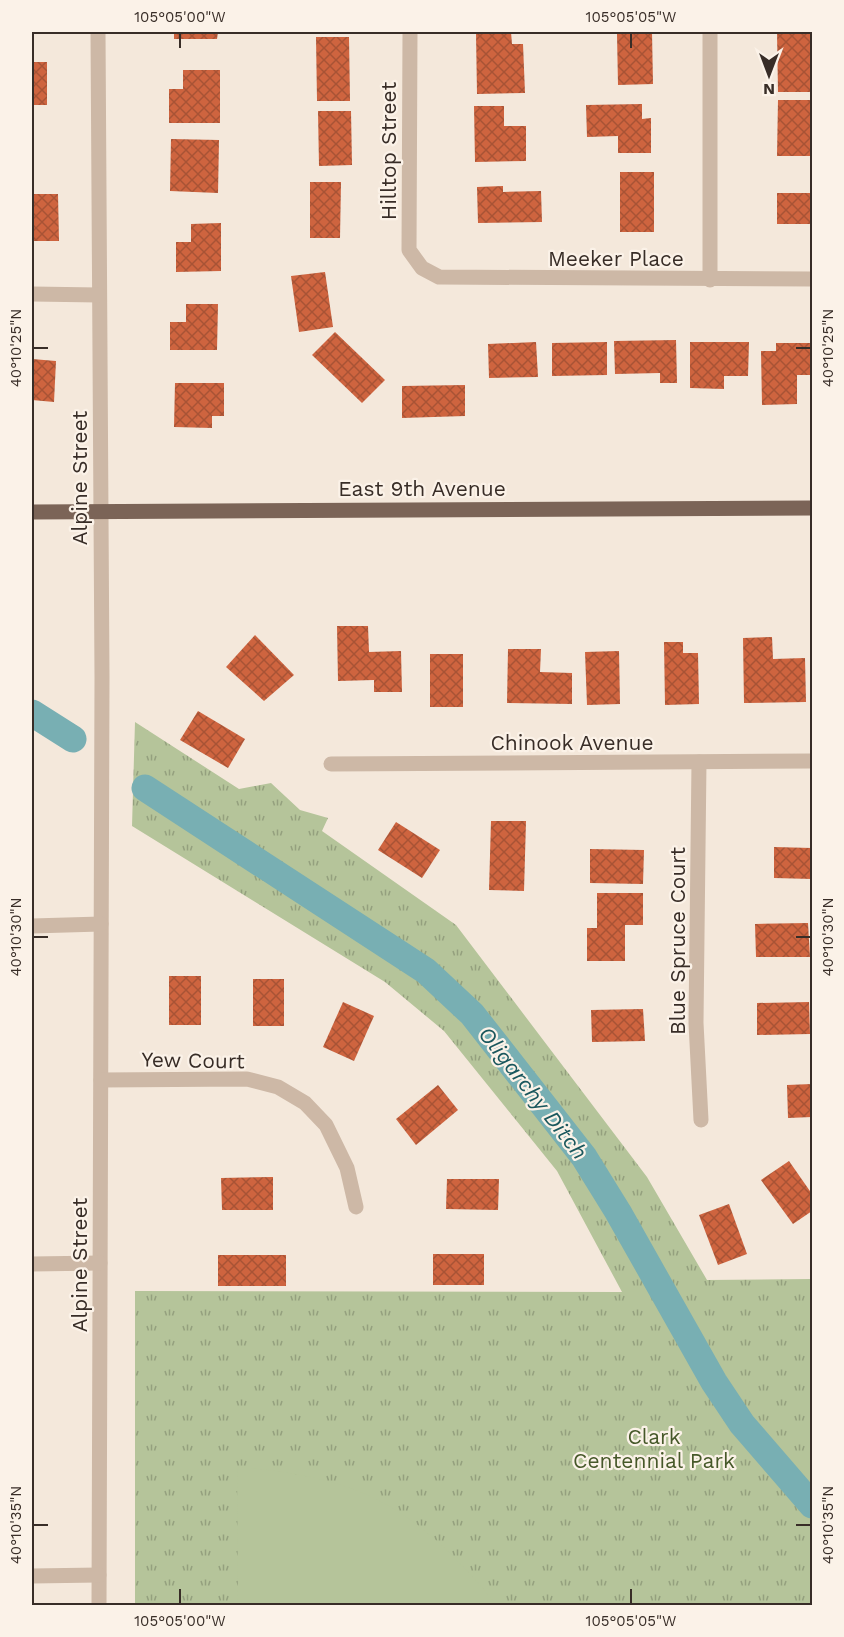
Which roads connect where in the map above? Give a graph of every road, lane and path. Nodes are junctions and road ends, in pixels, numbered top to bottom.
1 (98, 32) edge
2 (410, 32) edge
3 (710, 32) edge
4 (422, 268) joint
5 (813, 279) edge
6 (710, 280) junction
7 (32, 294) edge
8 (99, 295) junction
9 (813, 508) edge
10 (101, 510) junction
11 (32, 512) edge
12 (813, 761) edge
13 (699, 762) junction
14 (331, 764) dead end
15 (101, 924) junction
16 (32, 926) edge
17 (101, 1080) junction
18 (701, 1120) dead end
19 (356, 1207) dead end
20 (100, 1263) junction
21 (32, 1264) edge
22 (99, 1575) junction
23 (32, 1576) edge
24 (99, 1605) edge

1 - 8 street, Alpine Street
2 - 4 street, Hilltop Street
3 - 6 street
4 - 6 street, Meeker Place
5 - 6 street, Meeker Place
7 - 8 street
8 - 10 street, Alpine Street
9 - 10 main road, East 9th Avenue
10 - 11 main road, East 9th Avenue
10 - 15 street, Alpine Street
12 - 13 street, Chinook Avenue
13 - 14 street, Chinook Avenue
13 - 18 street, Blue Spruce Court
15 - 16 street
15 - 17 street, Alpine Street
17 - 19 street, Yew Court
17 - 20 street, Alpine Street
20 - 21 street
20 - 22 street, Alpine Street
22 - 23 street
22 - 24 street, Alpine Street

